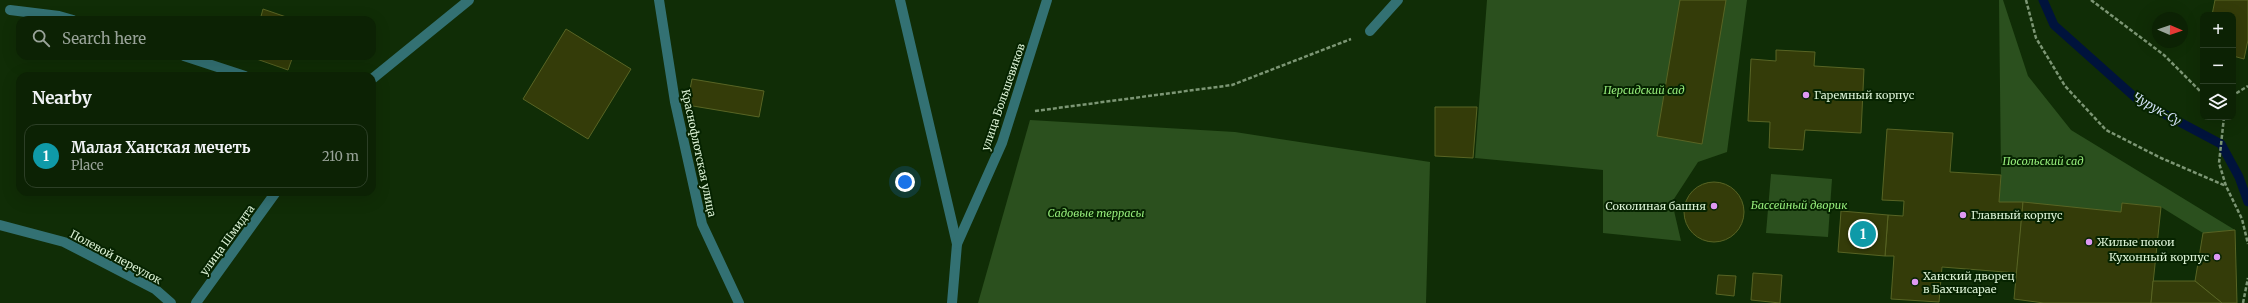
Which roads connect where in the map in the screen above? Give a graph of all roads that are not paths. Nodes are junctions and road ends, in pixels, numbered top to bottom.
1 (469, 0) edge
2 (659, 0) edge
3 (900, 0) edge
4 (1047, 0) edge
5 (1398, 0) edge
6 (10, 10) dead end
7 (59, 16) edge
8 (1370, 31) road end
9 (196, 60) edge
10 (233, 72) edge
11 (376, 76) edge
12 (273, 196) edge
13 (0, 225) edge
14 (957, 244) junction
15 (172, 303) edge
16 (196, 303) edge
17 (739, 303) edge
18 (952, 303) edge

1 - 11 street
2 - 17 street, Краснофлотская улица
3 - 14 street
4 - 14 street, улица Большевиков
5 - 8 street
6 - 7 street
9 - 10 street
12 - 16 street, улица Шмидта
13 - 15 street, Полевой переулок
14 - 18 street

